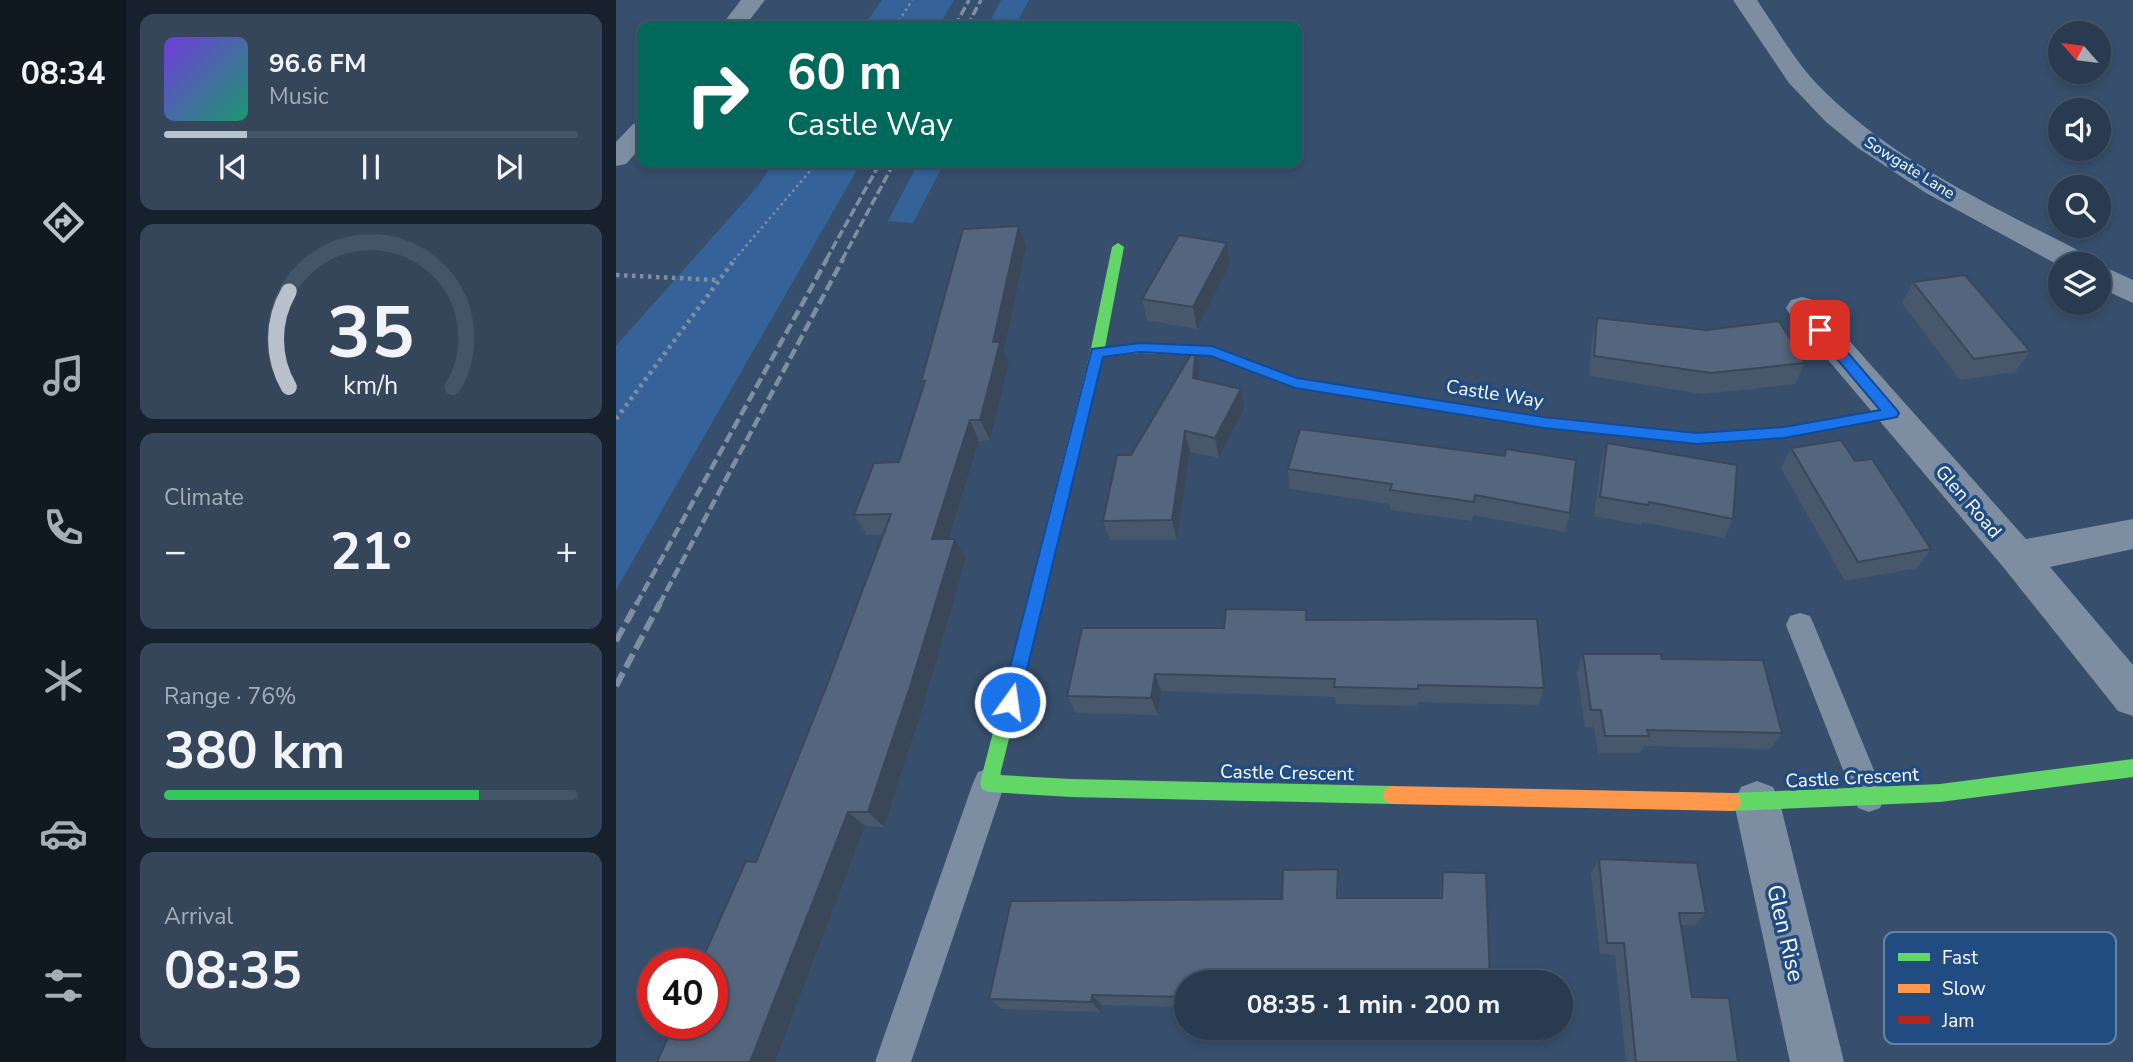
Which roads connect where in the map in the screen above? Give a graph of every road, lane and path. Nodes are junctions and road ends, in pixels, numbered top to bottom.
1 (753, 0) edge
2 (912, 0) edge
3 (1745, 0) edge
4 (737, 21) edge
5 (899, 21) edge
6 (637, 135) edge
7 (616, 158) edge
8 (813, 168) edge
9 (1118, 247) dead end
10 (2058, 252) edge
11 (616, 275) edge
12 (717, 280) junction
13 (2111, 281) edge
14 (2133, 293) edge
15 (1802, 309) dead end
16 (1097, 353) junction
17 (1891, 413) junction
18 (616, 419) edge
19 (2133, 534) edge
20 (2018, 557) junction
21 (1800, 625) dead end
22 (2133, 697) edge
23 (2133, 768) edge
24 (989, 783) junction
25 (1869, 797) junction
26 (1757, 803) junction
27 (893, 1062) edge
28 (1817, 1062) edge

1 - 4 street
2 - 5 path
3 - 10 street, Sowgate Lane
6 - 7 street
8 - 12 path
9 - 16 street
11 - 12 path
12 - 18 path
13 - 14 street
15 - 17 street, Glen Road
16 - 17 street, Castle Way
16 - 24 street
17 - 20 street, Glen Road
19 - 20 street
20 - 22 street, Glen Road
21 - 25 lane
23 - 25 street, Castle Crescent
24 - 26 street, Castle Crescent
24 - 27 lane
25 - 26 street, Castle Crescent
26 - 28 street, Glen Rise

